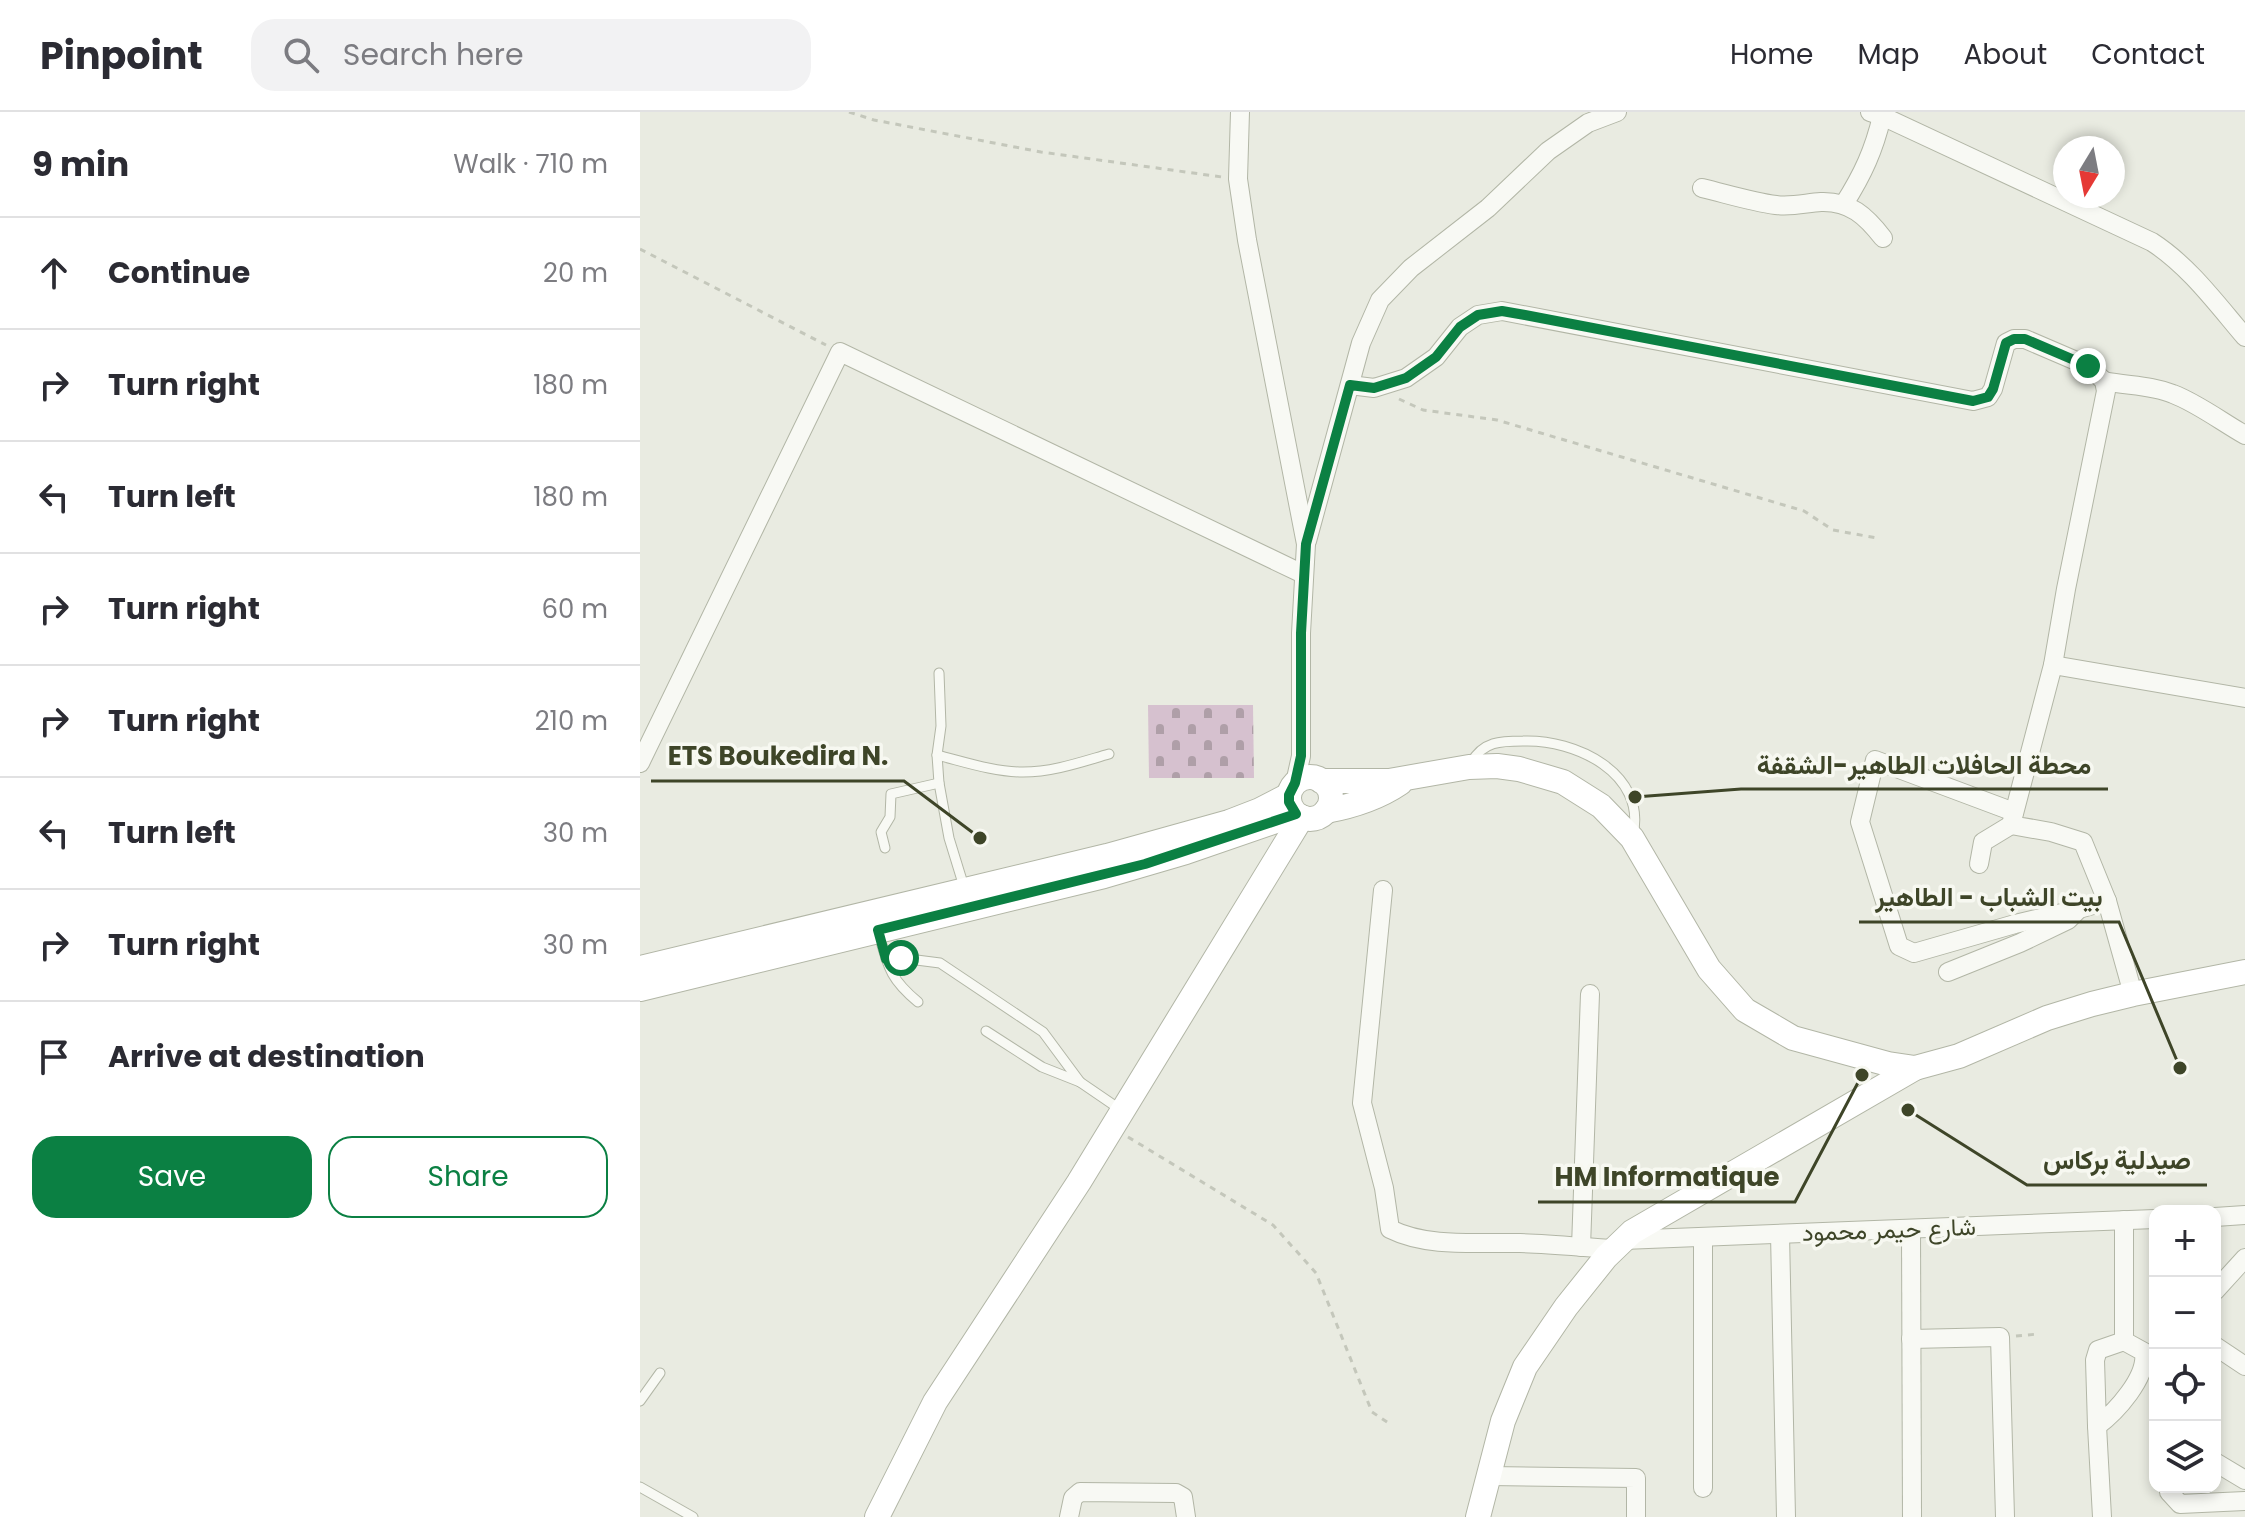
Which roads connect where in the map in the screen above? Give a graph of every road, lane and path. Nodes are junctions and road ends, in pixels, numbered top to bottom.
1 (849, 112) edge
2 (1240, 112) edge
3 (1617, 112) edge
4 (1876, 114) edge
5 (1238, 179) junction
6 (1702, 188) dead end
7 (1844, 204) junction
8 (1883, 238) dead end
9 (640, 249) edge
10 (2245, 337) edge
11 (840, 352) junction
12 (2104, 381) junction
13 (1350, 385) junction
14 (1374, 388) junction
15 (2245, 435) edge
16 (1877, 538) dead end
17 (1306, 544) junction
18 (1303, 574) junction
19 (2053, 665) junction
20 (939, 673) dead end
21 (2245, 698) edge
22 (1109, 754) dead end
23 (937, 755) junction
24 (640, 763) edge
25 (1469, 767) junction
26 (1406, 780) junction
27 (939, 783) junction
28 (1303, 794) junction
29 (2013, 818) junction
30 (1267, 824) junction
31 (1632, 838) junction
32 (885, 848) dead end
33 (1282, 849) junction
34 (1979, 864) dead end
35 (1383, 890) dead end
36 (965, 891) junction
37 (2107, 901) junction
38 (2079, 909) junction
39 (878, 930) junction
40 (886, 959) junction
41 (640, 968) edge
42 (1948, 972) dead end
43 (2245, 973) edge
44 (640, 989) edge
45 (1590, 994) dead end
46 (2133, 994) junction
47 (918, 1002) dead end
48 (986, 1031) dead end
49 (1915, 1068) junction
50 (1080, 1082) junction
51 (1116, 1118) junction
52 (2245, 1215) edge
53 (2221, 1217) edge
54 (2149, 1219) edge
55 (2124, 1220) junction
56 (1911, 1229) junction
57 (1780, 1234) junction
58 (1703, 1237) junction
59 (1618, 1245) junction
60 (1581, 1247) junction
61 (2245, 1258) edge
62 (2221, 1284) edge
63 (2038, 1334) dead end
64 (2000, 1337) junction
65 (1911, 1339) junction
66 (2124, 1341) junction
67 (2220, 1349) edge
68 (2149, 1363) edge
69 (2245, 1366) edge
70 (2141, 1372) junction
71 (660, 1373) dead end
72 (640, 1401) edge
73 (1390, 1424) dead end
74 (2097, 1426) junction
75 (2221, 1466) edge
76 (1489, 1476) junction
77 (2245, 1480) edge
78 (640, 1487) edge
79 (1703, 1488) dead end
80 (2170, 1493) edge
81 (2245, 1501) edge
82 (693, 1517) edge
83 (877, 1517) edge
84 (1069, 1517) edge
85 (1186, 1517) edge
86 (1478, 1517) edge
87 (1636, 1517) edge
88 (1786, 1517) edge
89 (1912, 1517) edge
90 (2005, 1517) edge
91 (2102, 1517) edge

1 - 5 path
2 - 5 street
3 - 13 street
4 - 7 street
4 - 10 street
5 - 17 street
6 - 7 street
7 - 8 street
9 - 11 path
11 - 18 street
11 - 24 street
12 - 14 street
12 - 15 street
12 - 19 street
13 - 14 street
13 - 17 street
14 - 16 path
17 - 18 street
18 - 28 street
19 - 21 street
19 - 29 street
20 - 23 lane
22 - 23 lane
23 - 27 lane
25 - 26 main road
25 - 31 main road
25 - 31 lane
26 - 28 main road
26 - 28 main road
27 - 32 lane
27 - 36 lane
28 - 30 main road
28 - 33 main road
28 - 36 main road
29 - 34 street
29 - 37 street
29 - 38 street
30 - 33 main road
30 - 39 main road
31 - 49 main road
33 - 51 main road
35 - 60 street, شارع حيمر محمود
36 - 41 main road
37 - 38 street
37 - 46 street
38 - 42 street
39 - 40 lane
39 - 44 main road
40 - 47 lane
40 - 50 lane
43 - 46 main road
45 - 60 street
46 - 49 main road
48 - 50 lane
49 - 59 main road
50 - 51 lane
51 - 73 path
51 - 83 main road
52 - 53 street
54 - 55 street, شارع حيمر محمود
55 - 56 street, شارع حيمر محمود
55 - 66 street
56 - 57 street, شارع حيمر محمود
56 - 65 street
57 - 58 street, شارع حيمر محمود
57 - 88 street
58 - 59 street, شارع حيمر محمود
58 - 79 street
59 - 60 street, شارع حيمر محمود
59 - 76 main road
61 - 62 street
63 - 64 path
64 - 65 street
64 - 90 street
65 - 89 street
66 - 70 street
66 - 74 street
67 - 69 street
68 - 70 street
70 - 74 street
71 - 72 lane
74 - 91 street
75 - 77 street
76 - 86 main road
76 - 87 street
78 - 82 lane
80 - 81 street
84 - 85 street

